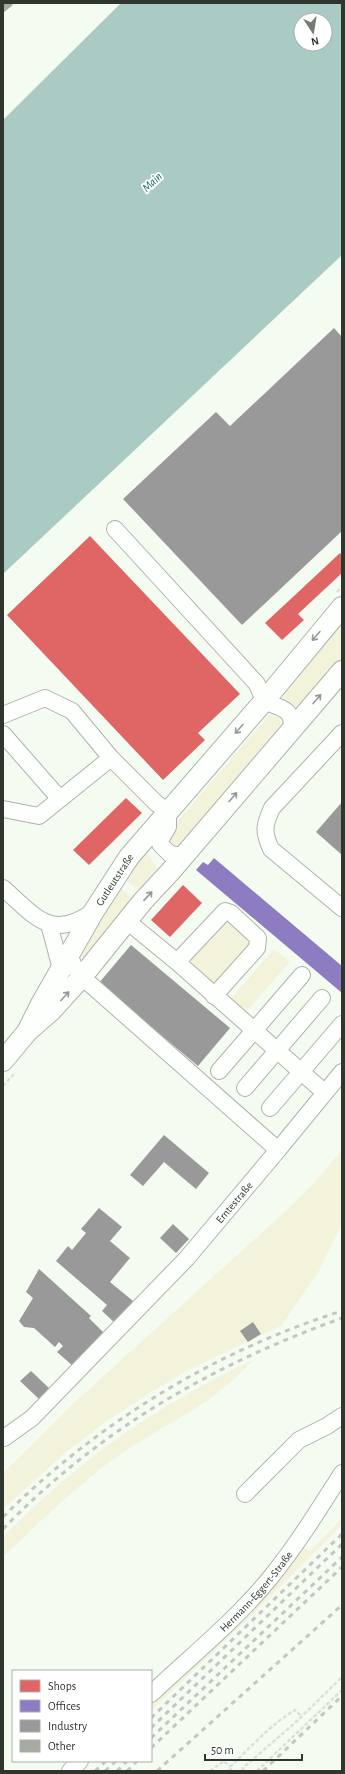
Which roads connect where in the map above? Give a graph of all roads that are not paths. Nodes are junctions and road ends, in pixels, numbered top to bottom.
1 (116, 529) dead end
2 (342, 607) edge
3 (342, 671) edge
4 (265, 700) junction
5 (3, 715) edge
6 (292, 728) junction
7 (342, 733) edge
8 (3, 734) edge
9 (111, 758) junction
10 (60, 799) junction
11 (3, 809) edge
12 (168, 812) junction
13 (182, 856) junction
14 (3, 888) edge
15 (342, 908) edge
16 (94, 911) junction
17 (126, 921) junction
18 (49, 924) junction
19 (65, 961) junction
20 (176, 962) junction
21 (302, 975) dead end
22 (81, 978) junction
23 (214, 996) junction
24 (322, 998) dead end
25 (342, 1024) edge
26 (254, 1031) junction
27 (27, 1032) junction
28 (277, 1051) junction
29 (3, 1061) edge
30 (219, 1071) dead end
31 (301, 1072) junction
32 (342, 1072) edge
33 (245, 1088) dead end
34 (324, 1092) junction
35 (270, 1108) dead end
36 (278, 1150) junction
37 (342, 1416) edge
38 (4, 1438) dead end
39 (342, 1473) edge
40 (245, 1494) dead end
41 (152, 1693) edge
42 (79, 1762) edge
43 (70, 1771) edge

1 - 4 street
2 -> 4 main road, Gutleutstraße
6 -> 3 main road, Gutleutstraße
4 - 6 street
4 -> 12 main road, Gutleutstraße
5 - 9 street
13 -> 6 main road, Gutleutstraße
7 - 15 street
8 - 10 street
9 - 10 street
9 - 12 street
10 - 11 street
12 - 13 street
12 - 16 main road, Gutleutstraße
17 -> 13 main road, Gutleutstraße
14 - 18 street
16 - 18 street
16 - 19 main road, Gutleutstraße
17 - 20 street
17 - 22 main road, Gutleutstraße
18 - 19 street
19 - 22 street
19 - 27 main road, Gutleutstraße
20 - 23 street
20 - 23 street
21 - 26 street
27 -> 22 main road, Gutleutstraße
22 - 36 street
23 - 26 street
24 - 28 street
25 - 31 street
26 - 28 street
26 - 30 street
27 - 29 main road, Gutleutstraße
28 - 31 street
28 - 33 street
31 - 34 street
31 - 35 street
32 - 34 street, Erntestraße
34 - 36 street, Erntestraße
36 - 38 street, Erntestraße
37 - 40 street
39 - 41 street, Hermann-Eggert-Straße
42 - 43 street

